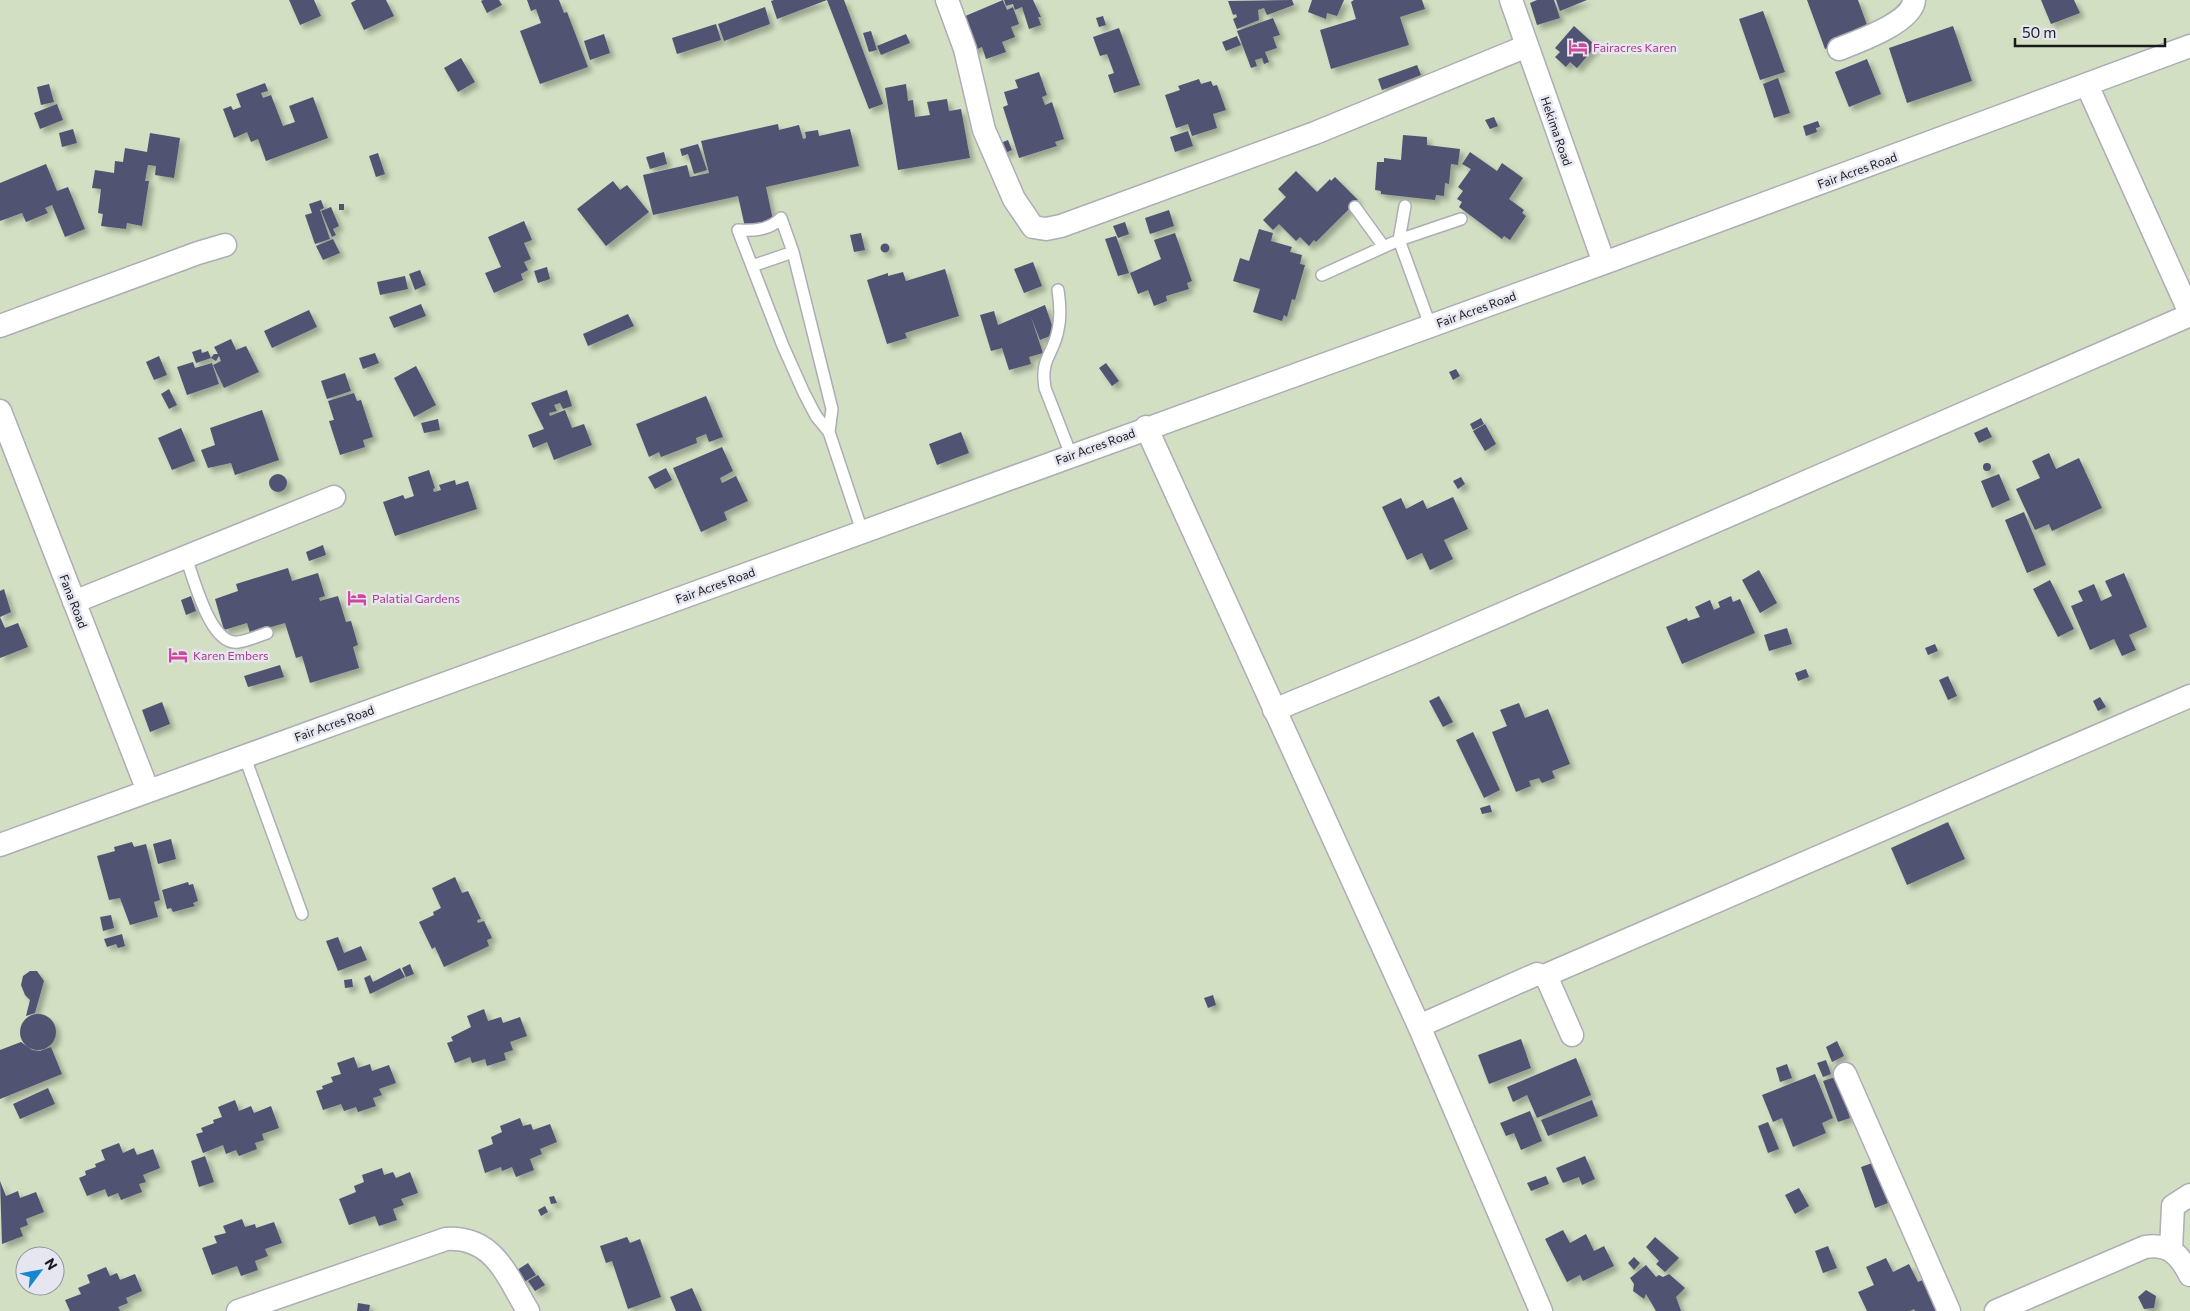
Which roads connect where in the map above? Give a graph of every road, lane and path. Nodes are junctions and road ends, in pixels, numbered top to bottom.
1 (947, 0) edge
2 (1511, 0) edge
3 (1914, 0) edge
4 (1527, 46) junction
5 (2190, 46) edge
6 (1839, 49) dead end
7 (2087, 85) junction
8 (1405, 206) dead end
9 (1355, 207) dead end
10 (1461, 219) dead end
11 (1399, 240) junction
12 (225, 245) dead end
13 (1384, 246) junction
14 (793, 252) junction
15 (1604, 263) junction
16 (752, 266) junction
17 (1322, 275) dead end
18 (1058, 290) dead end
19 (2190, 314) edge
20 (1430, 325) junction
21 (0, 326) edge
22 (0, 412) edge
23 (1146, 427) junction
24 (830, 432) junction
25 (1071, 455) junction
26 (9, 457) edge
27 (334, 497) dead end
28 (862, 531) junction
29 (186, 558) junction
30 (74, 602) junction
31 (268, 633) dead end
32 (2190, 696) edge
33 (1274, 710) junction
34 (244, 755) junction
35 (148, 791) junction
36 (0, 845) edge
37 (302, 914) dead end
38 (1544, 976) junction
39 (1419, 1026) junction
40 (1572, 1035) dead end
41 (1845, 1074) dead end
42 (2190, 1196) edge
43 (2171, 1250) junction
44 (2190, 1275) edge
45 (238, 1311) edge
46 (528, 1311) edge
47 (1541, 1311) edge
48 (1949, 1311) edge
49 (1996, 1311) edge

1 - 4 street
2 - 4 street, Hekima Road
3 - 6 street
4 - 15 street, Hekima Road
5 - 7 street, Fair Acres Road
7 - 15 street, Fair Acres Road
7 - 19 street
8 - 11 lane
9 - 13 lane
10 - 11 lane
11 - 13 lane
11 - 20 lane
12 - 21 street
13 - 17 lane
14 - 16 lane
14 - 16 lane
14 - 24 lane
15 - 20 street, Fair Acres Road
16 - 24 lane
18 - 25 lane
19 - 33 street
20 - 23 street, Fair Acres Road
22 - 26 street, Fana Road
23 - 25 street, Fair Acres Road
23 - 33 street
24 - 28 lane
25 - 28 street, Fair Acres Road
26 - 30 street, Fana Road
27 - 29 street
28 - 34 street, Fair Acres Road
29 - 30 street
29 - 31 lane
30 - 35 street, Fana Road
32 - 38 street
33 - 39 street
34 - 35 street, Fair Acres Road
34 - 37 lane
35 - 36 street, Fair Acres Road
38 - 39 street
38 - 40 street
39 - 47 street
41 - 48 street
42 - 43 street
43 - 44 street
43 - 49 street
45 - 46 street

